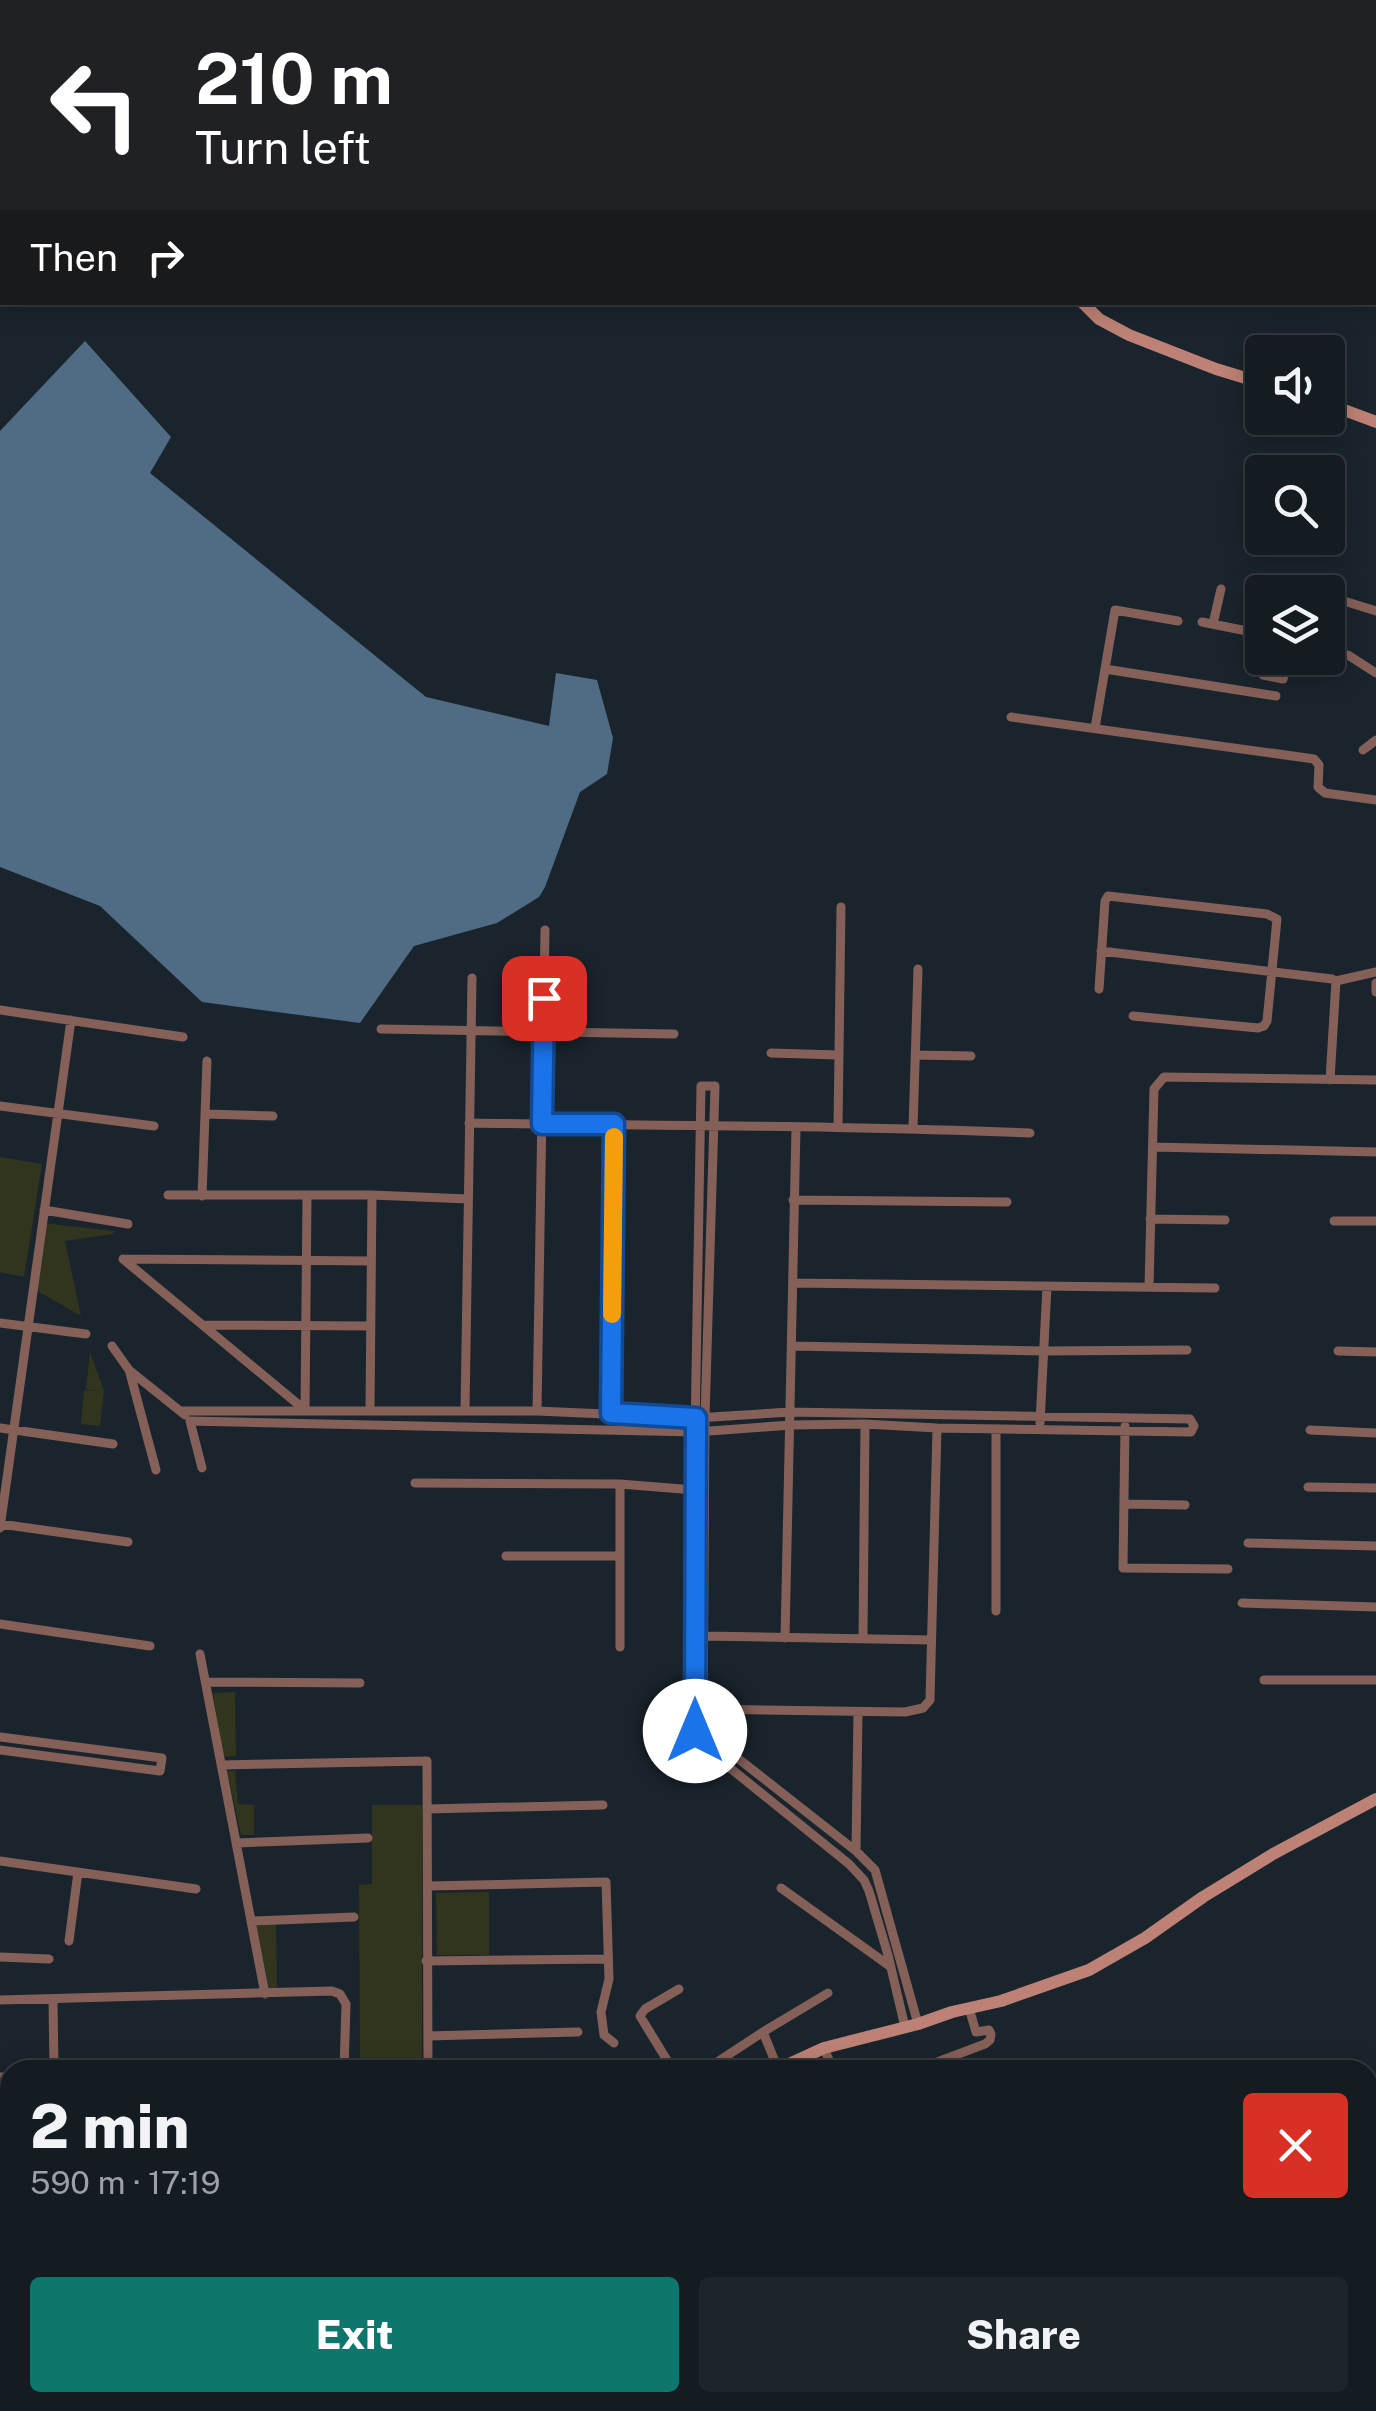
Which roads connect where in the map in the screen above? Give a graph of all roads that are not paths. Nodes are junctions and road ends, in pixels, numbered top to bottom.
1 (1085, 305) edge
2 (1245, 378) edge
3 (1345, 410) edge
4 (1376, 422) edge
5 (1221, 589) dead end
6 (1345, 601) edge
7 (1376, 610) edge
8 (1178, 621) dead end
9 (1245, 630) edge
10 (1345, 654) edge
11 (1105, 669) junction
12 (1376, 673) edge
13 (1263, 675) dead end
14 (1284, 675) edge
15 (1276, 696) dead end
16 (1011, 718) dead end
17 (1096, 728) junction
18 (1376, 740) edge
19 (1363, 750) dead end
20 (1376, 800) edge
21 (841, 907) dead end
22 (545, 930) dead end
23 (1102, 951) junction
24 (918, 969) dead end
25 (1273, 972) junction
26 (1376, 972) edge
27 (472, 978) dead end
28 (1336, 981) junction
29 (1376, 982) edge
30 (1099, 989) dead end
31 (1376, 992) edge
32 (0, 1010) edge
33 (1133, 1016) dead end
34 (71, 1020) junction
35 (381, 1029) dead end
36 (471, 1031) junction
37 (544, 1032) junction
38 (674, 1034) dead end
39 (183, 1036) dead end
40 (771, 1053) dead end
41 (838, 1055) junction
42 (916, 1055) junction
43 (971, 1056) dead end
44 (208, 1061) dead end
45 (1330, 1080) junction
46 (1376, 1080) edge
47 (0, 1106) edge
48 (58, 1114) junction
49 (206, 1114) junction
50 (272, 1116) dead end
51 (470, 1123) junction
52 (542, 1124) junction
53 (614, 1124) junction
54 (699, 1124) junction
55 (714, 1124) junction
56 (154, 1126) dead end
57 (838, 1126) junction
58 (796, 1128) junction
59 (913, 1128) junction
60 (1030, 1133) dead end
61 (1153, 1147) junction
62 (1376, 1152) edge
63 (168, 1196) dead end
64 (202, 1196) junction
65 (307, 1196) junction
66 (372, 1196) junction
67 (468, 1199) junction
68 (793, 1200) junction
69 (1008, 1202) dead end
70 (44, 1210) junction
71 (1150, 1219) junction
72 (1225, 1220) dead end
73 (1334, 1220) dead end
74 (1376, 1221) edge
75 (128, 1224) dead end
76 (307, 1260) junction
77 (372, 1261) junction
78 (793, 1283) junction
79 (1046, 1286) junction
80 (1149, 1288) junction
81 (1216, 1288) dead end
82 (0, 1323) edge
83 (203, 1325) junction
84 (28, 1326) junction
85 (306, 1326) junction
86 (371, 1326) junction
87 (86, 1334) dead end
88 (112, 1346) dead end
89 (792, 1346) junction
90 (1043, 1350) junction
91 (1187, 1350) dead end
92 (1338, 1351) dead end
93 (1376, 1352) edge
94 (130, 1370) junction
95 (370, 1410) junction
96 (465, 1410) junction
97 (182, 1411) junction
98 (306, 1411) junction
99 (536, 1411) junction
100 (790, 1412) junction
101 (611, 1413) junction
102 (700, 1417) junction
103 (190, 1421) junction
104 (865, 1424) junction
105 (1040, 1424) junction
106 (1125, 1424) junction
107 (792, 1425) junction
108 (0, 1428) edge
109 (937, 1428) junction
110 (996, 1429) junction
111 (14, 1430) junction
112 (1310, 1430) dead end
113 (700, 1432) junction
114 (1376, 1432) edge
115 (112, 1444) dead end
116 (202, 1468) dead end
117 (156, 1470) dead end
118 (415, 1482) dead end
119 (620, 1484) junction
120 (1308, 1487) dead end
121 (1376, 1488) edge
122 (694, 1490) junction
123 (1126, 1504) junction
124 (1186, 1505) dead end
125 (0, 1526) edge
126 (128, 1542) dead end
127 (1248, 1543) dead end
128 (1376, 1546) edge
129 (506, 1556) dead end
130 (619, 1556) junction
131 (1228, 1569) dead end
132 (1242, 1603) dead end
133 (1376, 1606) edge
134 (996, 1610) dead end
135 (0, 1624) edge
136 (703, 1636) junction
137 (786, 1638) junction
138 (863, 1638) junction
139 (930, 1640) junction
140 (150, 1646) dead end
141 (620, 1647) dead end
142 (200, 1654) dead end
143 (1264, 1680) dead end
144 (1376, 1680) edge
145 (206, 1682) junction
146 (360, 1683) dead end
147 (703, 1709) junction
148 (858, 1712) junction
149 (0, 1737) edge
150 (0, 1750) edge
151 (222, 1765) junction
152 (1376, 1799) edge
153 (602, 1806) dead end
154 (427, 1809) junction
155 (368, 1838) dead end
156 (237, 1843) junction
157 (856, 1852) junction
158 (0, 1861) edge
159 (78, 1872) junction
160 (429, 1886) junction
161 (781, 1888) dead end
162 (196, 1889) dead end
163 (354, 1916) dead end
164 (251, 1921) junction
165 (69, 1941) dead end
166 (0, 1957) edge
167 (49, 1959) dead end
168 (426, 1960) junction
169 (608, 1960) junction
170 (891, 1967) junction
171 (679, 1988) dead end
172 (828, 1993) dead end
173 (265, 1994) junction
174 (54, 1999) junction
175 (0, 2000) edge
176 (969, 2008) junction
177 (911, 2025) junction
178 (578, 2032) dead end
179 (764, 2032) junction
180 (428, 2036) junction
181 (614, 2043) dead end
182 (824, 2048) junction
183 (54, 2060) edge
184 (344, 2060) edge
185 (428, 2060) edge
186 (667, 2060) edge
187 (721, 2060) edge
188 (774, 2060) edge
189 (806, 2060) edge
190 (829, 2060) edge
191 (943, 2060) edge

1 - 2 main road
3 - 4 main road
5 - 9 street
6 - 7 street
8 - 11 street
10 - 12 street
11 - 15 street
11 - 17 street
13 - 14 street
16 - 17 street
17 - 20 street
18 - 19 street
21 - 41 street
22 - 37 street
23 - 25 street
23 - 25 street
23 - 30 street
24 - 42 street
25 - 28 street
25 - 33 street
26 - 28 street
27 - 36 street
28 - 45 street
29 - 31 street
32 - 34 street
34 - 39 street
34 - 48 street
35 - 36 street
36 - 37 street
36 - 51 street
37 - 38 street
37 - 52 street
40 - 41 street
41 - 57 street
42 - 43 street
42 - 59 street
44 - 49 street
45 - 46 street
45 - 61 street
47 - 48 street
48 - 56 street
48 - 70 street
49 - 50 street
49 - 64 street
51 - 52 street
51 - 67 street
52 - 53 street
52 - 99 street
53 - 54 street
53 - 101 street
54 - 55 street
54 - 55 street
54 - 102 street
55 - 58 street
55 - 102 street
57 - 58 street
57 - 59 street
58 - 68 street
59 - 60 street
61 - 62 street
61 - 71 street
63 - 64 street
64 - 65 street
65 - 66 street
65 - 76 street
66 - 67 street
66 - 77 street
67 - 96 street
68 - 69 street
68 - 78 street
70 - 75 street
70 - 84 street
71 - 72 street
71 - 80 street
73 - 74 street
76 - 77 street
76 - 83 street
76 - 85 street
77 - 86 street
78 - 79 street
78 - 89 street
79 - 80 street
79 - 90 street
80 - 81 street
82 - 84 street
83 - 85 street
83 - 98 street
84 - 87 street
84 - 111 street
85 - 86 street
85 - 98 street
86 - 95 street
88 - 94 street
89 - 90 street
89 - 100 street
90 - 91 street
90 - 105 street
92 - 93 street
94 - 97 street
94 - 117 street
95 - 96 street
95 - 98 street
96 - 99 street
97 - 98 street
97 - 103 street
99 - 101 street
100 - 102 street
100 - 105 street
100 - 107 street
101 - 102 street
102 - 113 street
103 - 113 street
103 - 116 street
104 - 107 street
104 - 109 street
104 - 138 street
105 - 106 street
105 - 110 street
106 - 106 street
106 - 123 street
107 - 113 street
107 - 137 street
108 - 111 street
109 - 110 street
109 - 139 street
110 - 134 street
111 - 115 street
111 - 125 street
112 - 114 street
113 - 122 street
113 - 136 street
118 - 119 street
119 - 122 street
119 - 130 street
120 - 121 street
122 - 170 street
123 - 124 street
123 - 131 street
125 - 126 street
127 - 128 street
129 - 130 street
130 - 141 street
132 - 133 street
135 - 140 street
136 - 137 street
136 - 147 street
137 - 138 street
138 - 139 street
139 - 148 street
142 - 145 street
143 - 144 street
145 - 146 street
145 - 151 street
147 - 148 street
147 - 157 street
148 - 157 street
149 - 150 street
151 - 154 street
151 - 156 street
152 - 176 main road
153 - 154 street
154 - 160 street
155 - 156 street
156 - 164 street
157 - 177 street
158 - 159 street
159 - 162 street
159 - 165 street
160 - 168 street
160 - 169 street
161 - 170 street
163 - 164 street
164 - 173 street
166 - 167 street
168 - 169 street
168 - 180 street
169 - 181 street
170 - 177 street
171 - 186 street
172 - 179 street
173 - 174 street
173 - 184 street
174 - 175 street
174 - 183 street
176 - 177 main road
176 - 191 street
177 - 182 main road
178 - 180 street
179 - 187 street
179 - 188 street
180 - 185 street
182 - 189 main road
182 - 190 street

